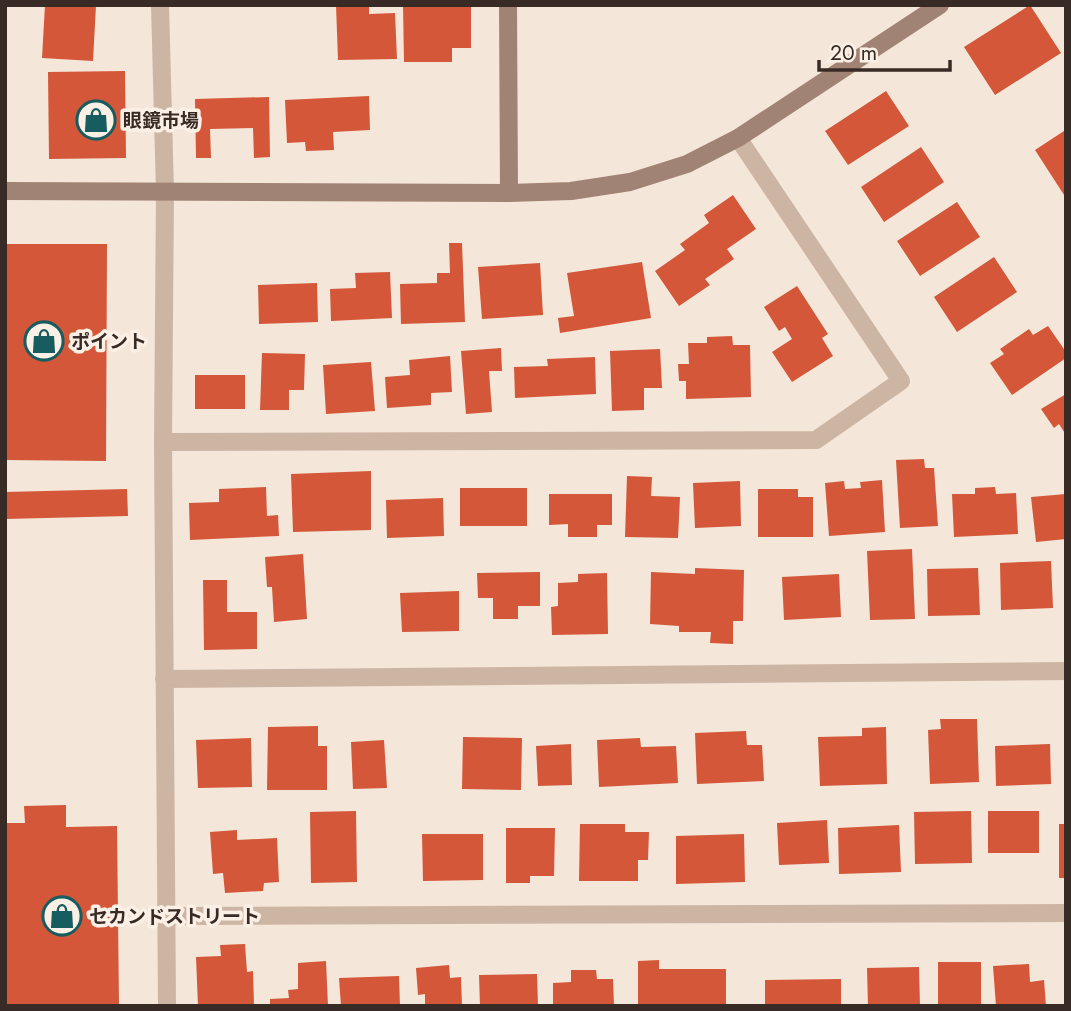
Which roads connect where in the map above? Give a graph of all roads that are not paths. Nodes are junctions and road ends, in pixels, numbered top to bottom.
1 (160, 5) edge
2 (508, 5) edge
3 (940, 5) edge
4 (738, 138) junction
5 (5, 191) edge
6 (165, 192) junction
7 (509, 193) junction
8 (163, 442) junction
9 (1066, 671) edge
10 (164, 679) junction
11 (1066, 913) edge
12 (166, 916) junction
13 (167, 1006) edge

1 - 6 street
2 - 7 street
3 - 4 street
4 - 7 street
4 - 8 street
5 - 6 street
6 - 7 street
6 - 8 street
8 - 10 street
9 - 10 street
10 - 12 street
11 - 12 street
12 - 13 street

